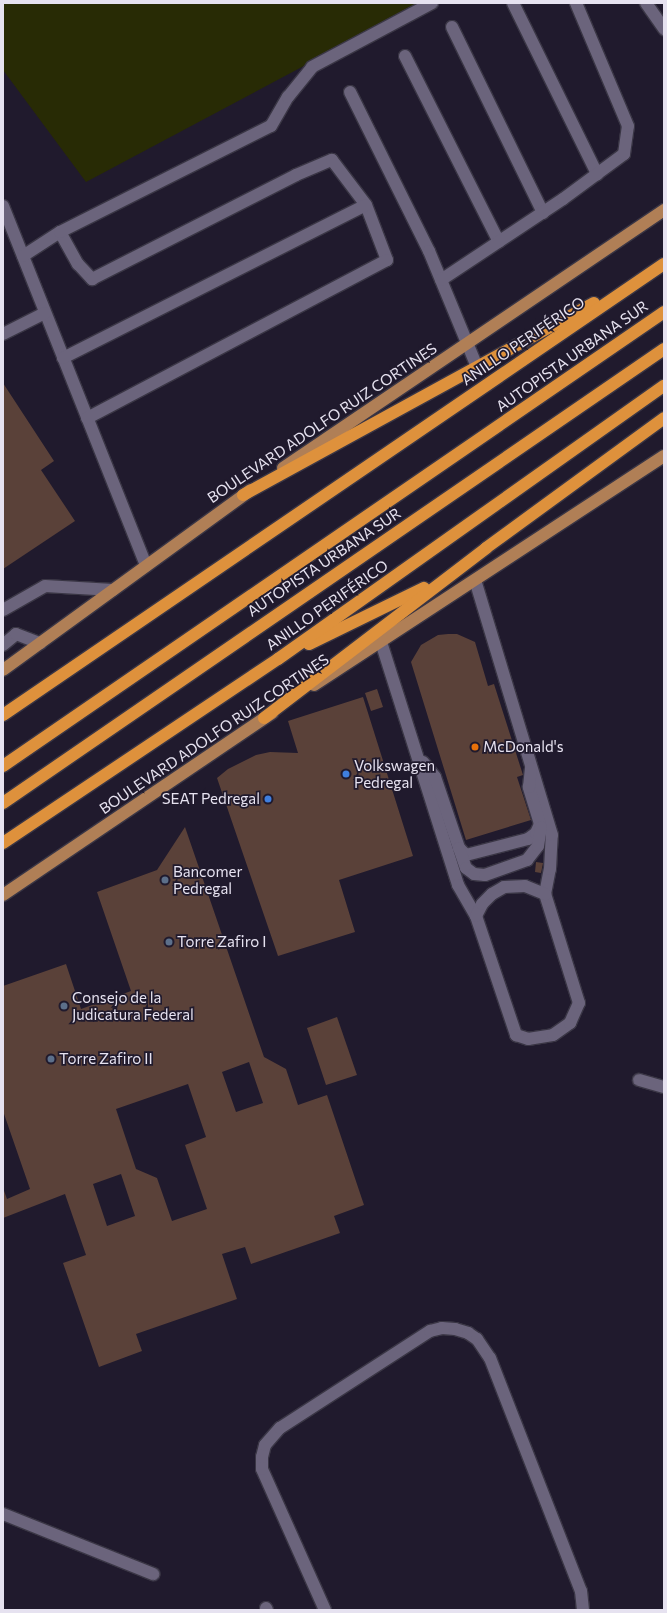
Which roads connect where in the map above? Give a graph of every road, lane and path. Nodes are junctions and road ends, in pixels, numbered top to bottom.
1 (432, 3) edge
2 (513, 3) edge
3 (576, 3) edge
4 (646, 3) edge
5 (452, 27) dead end
6 (664, 29) edge
7 (405, 56) dead end
8 (350, 92) dead end
9 (597, 174) junction
10 (366, 205) junction
11 (3, 206) edge
12 (664, 210) edge
13 (543, 213) junction
14 (60, 232) junction
15 (499, 242) junction
16 (23, 256) junction
17 (660, 267) edge
18 (441, 280) junction
19 (664, 312) edge
20 (45, 313) junction
21 (3, 334) edge
22 (467, 343) junction
23 (664, 349) edge
24 (63, 358) junction
25 (477, 367) junction
26 (664, 386) edge
27 (87, 418) junction
28 (664, 418) edge
29 (664, 456) edge
30 (243, 495) junction
31 (146, 566) junction
32 (448, 577) junction
33 (475, 580) junction
34 (113, 590) junction
35 (3, 610) edge
36 (381, 642) junction
37 (40, 643) junction
38 (3, 644) edge
39 (278, 659) junction
40 (3, 670) edge
41 (3, 715) edge
42 (264, 718) junction
43 (418, 754) junction
44 (532, 764) junction
45 (3, 766) edge
46 (3, 803) edge
47 (540, 824) junction
48 (3, 843) edge
49 (459, 848) junction
50 (545, 894) junction
51 (3, 895) edge
52 (476, 916) junction
53 (639, 1080) dead end
54 (664, 1087) edge
55 (3, 1514) edge
56 (153, 1574) dead end
57 (325, 1610) edge
58 (583, 1610) edge

1 - 14 street
2 - 9 street
3 - 9 street
4 - 6 street
5 - 13 street
7 - 15 street
8 - 18 street
9 - 13 street
10 - 14 street
10 - 24 street
10 - 27 street
11 - 16 street
12 - 22 main road, BOULEVARD ADOLFO RUIZ CORTINES
13 - 15 street
14 - 16 street
15 - 18 street
16 - 20 street
17 - 25 highway
17 - 41 highway, ANILLO PERIFÉRICO
18 - 22 street
19 - 45 highway, AUTOPISTA URBANA SUR
20 - 21 street
20 - 24 street
22 - 25 street
22 - 30 main road, BOULEVARD ADOLFO RUIZ CORTINES
23 - 46 highway, AUTOPISTA URBANA SUR
24 - 27 street
25 - 30 highway
26 - 39 highway, ANILLO PERIFÉRICO
27 - 31 street
28 - 32 highway
29 - 33 main road, BOULEVARD ADOLFO RUIZ CORTINES
30 - 31 main road, BOULEVARD ADOLFO RUIZ CORTINES
31 - 34 main road, BOULEVARD ADOLFO RUIZ CORTINES
32 - 39 highway
32 - 42 highway
33 - 36 main road, BOULEVARD ADOLFO RUIZ CORTINES
33 - 44 street
34 - 35 street
34 - 37 main road, BOULEVARD ADOLFO RUIZ CORTINES
36 - 42 main road, BOULEVARD ADOLFO RUIZ CORTINES
36 - 43 street
37 - 38 street
37 - 40 main road, BOULEVARD ADOLFO RUIZ CORTINES
39 - 48 highway, ANILLO PERIFÉRICO
42 - 51 main road, BOULEVARD ADOLFO RUIZ CORTINES
43 - 49 street
43 - 52 street
44 - 47 street
44 - 50 street
47 - 49 street
47 - 49 street
50 - 52 street
50 - 52 street
53 - 54 street
55 - 56 street
57 - 58 street

